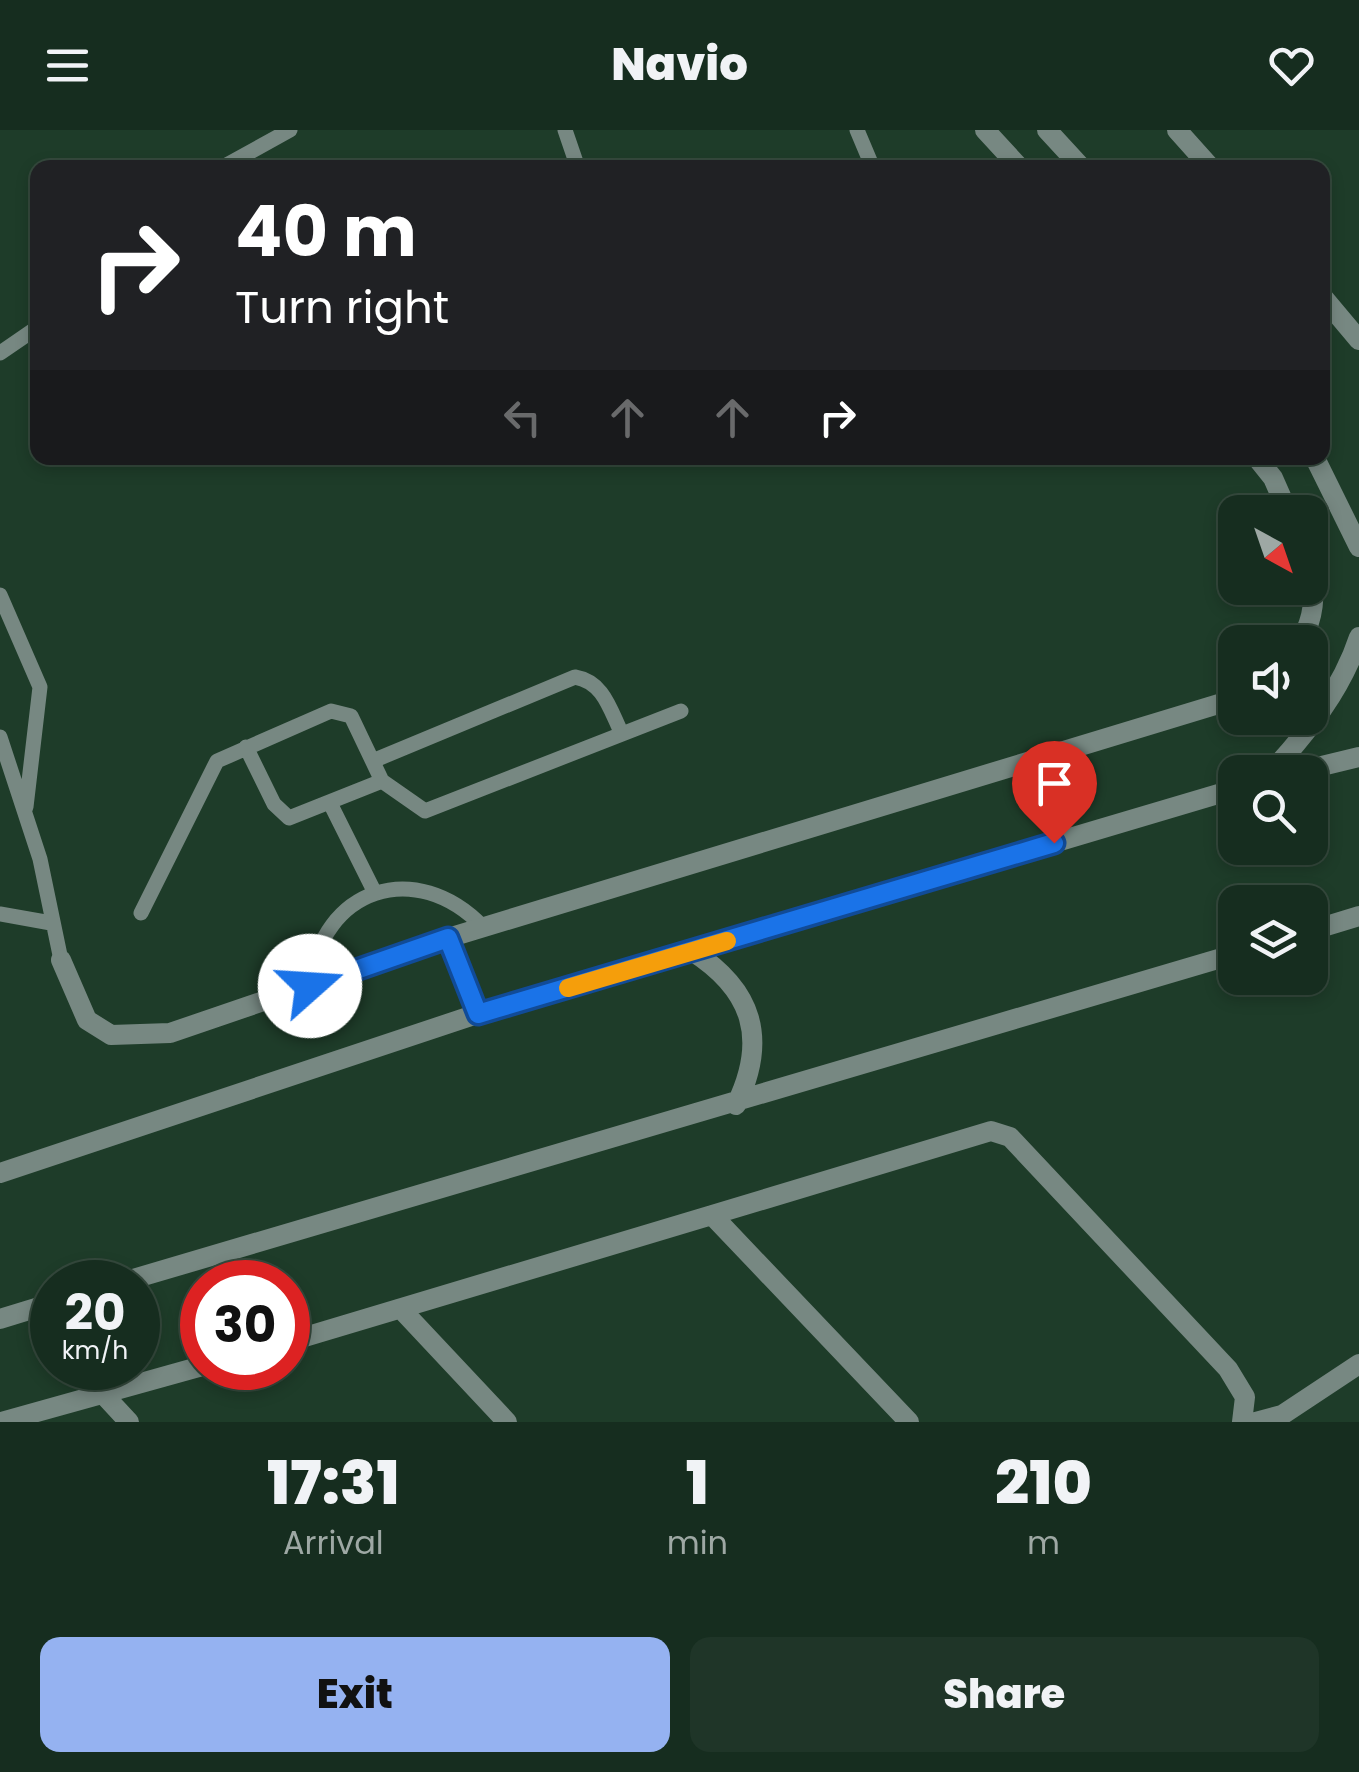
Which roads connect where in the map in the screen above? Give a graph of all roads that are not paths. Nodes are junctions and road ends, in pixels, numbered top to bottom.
1 (290, 130) edge
2 (564, 130) edge
3 (858, 130) edge
4 (986, 130) edge
5 (1048, 130) edge
6 (1177, 130) edge
7 (236, 160) edge
8 (575, 160) edge
9 (870, 160) edge
10 (1013, 160) edge
11 (1075, 160) edge
12 (1204, 160) edge
13 (1330, 306) edge
14 (30, 333) edge
15 (1359, 340) edge
16 (0, 353) edge
17 (1261, 465) edge
18 (1318, 465) edge
19 (1278, 495) edge
20 (1359, 547) edge
21 (0, 595) edge
22 (1359, 638) edge
23 (1218, 704) edge
24 (682, 712) dead end
25 (622, 734) junction
26 (0, 737) edge
27 (246, 747) junction
28 (1287, 755) edge
29 (1359, 757) edge
30 (375, 760) junction
31 (1328, 764) edge
32 (382, 781) junction
33 (1218, 794) edge
34 (330, 803) junction
35 (26, 811) junction
36 (374, 893) junction
37 (141, 913) dead end
38 (0, 916) edge
39 (1359, 916) edge
40 (50, 923) junction
41 (1328, 925) edge
42 (484, 928) junction
43 (448, 938) junction
44 (692, 951) junction
45 (1218, 959) edge
46 (62, 960) joint
47 (310, 986) junction
48 (478, 1014) junction
49 (736, 1105) junction
50 (0, 1173) edge
51 (712, 1215) junction
52 (160, 1271) edge
53 (30, 1310) edge
54 (401, 1310) junction
55 (0, 1319) edge
56 (310, 1336) edge
57 (1359, 1364) edge
58 (180, 1372) edge
59 (103, 1394) junction
60 (1, 1422) edge
61 (129, 1422) edge
62 (507, 1422) edge
63 (910, 1422) edge
64 (1242, 1422) edge
65 (1256, 1422) edge

1 - 7 lane
2 - 8 lane
3 - 9 lane
4 - 10 street
5 - 11 street
6 - 12 street
13 - 15 street
14 - 16 lane
17 - 19 street
18 - 20 street
21 - 35 lane
22 - 28 street
23 - 42 street
24 - 25 lane
25 - 30 lane
25 - 32 lane
26 - 35 lane
27 - 30 lane
27 - 34 lane
27 - 37 lane
29 - 31 street
30 - 32 lane
32 - 34 lane
33 - 44 street
34 - 36 lane
35 - 40 lane
36 - 42 lane
36 - 47 lane
38 - 40 lane
39 - 41 street
40 - 46 lane
42 - 43 street
43 - 47 street
43 - 48 street
44 - 48 street
44 - 49 street
45 - 49 street
46 - 47 street
48 - 50 street
49 - 52 street
51 - 54 street
51 - 63 street
51 - 64 street
53 - 55 street
54 - 56 street
54 - 62 street
57 - 65 street
58 - 59 street
59 - 60 street
59 - 61 street

